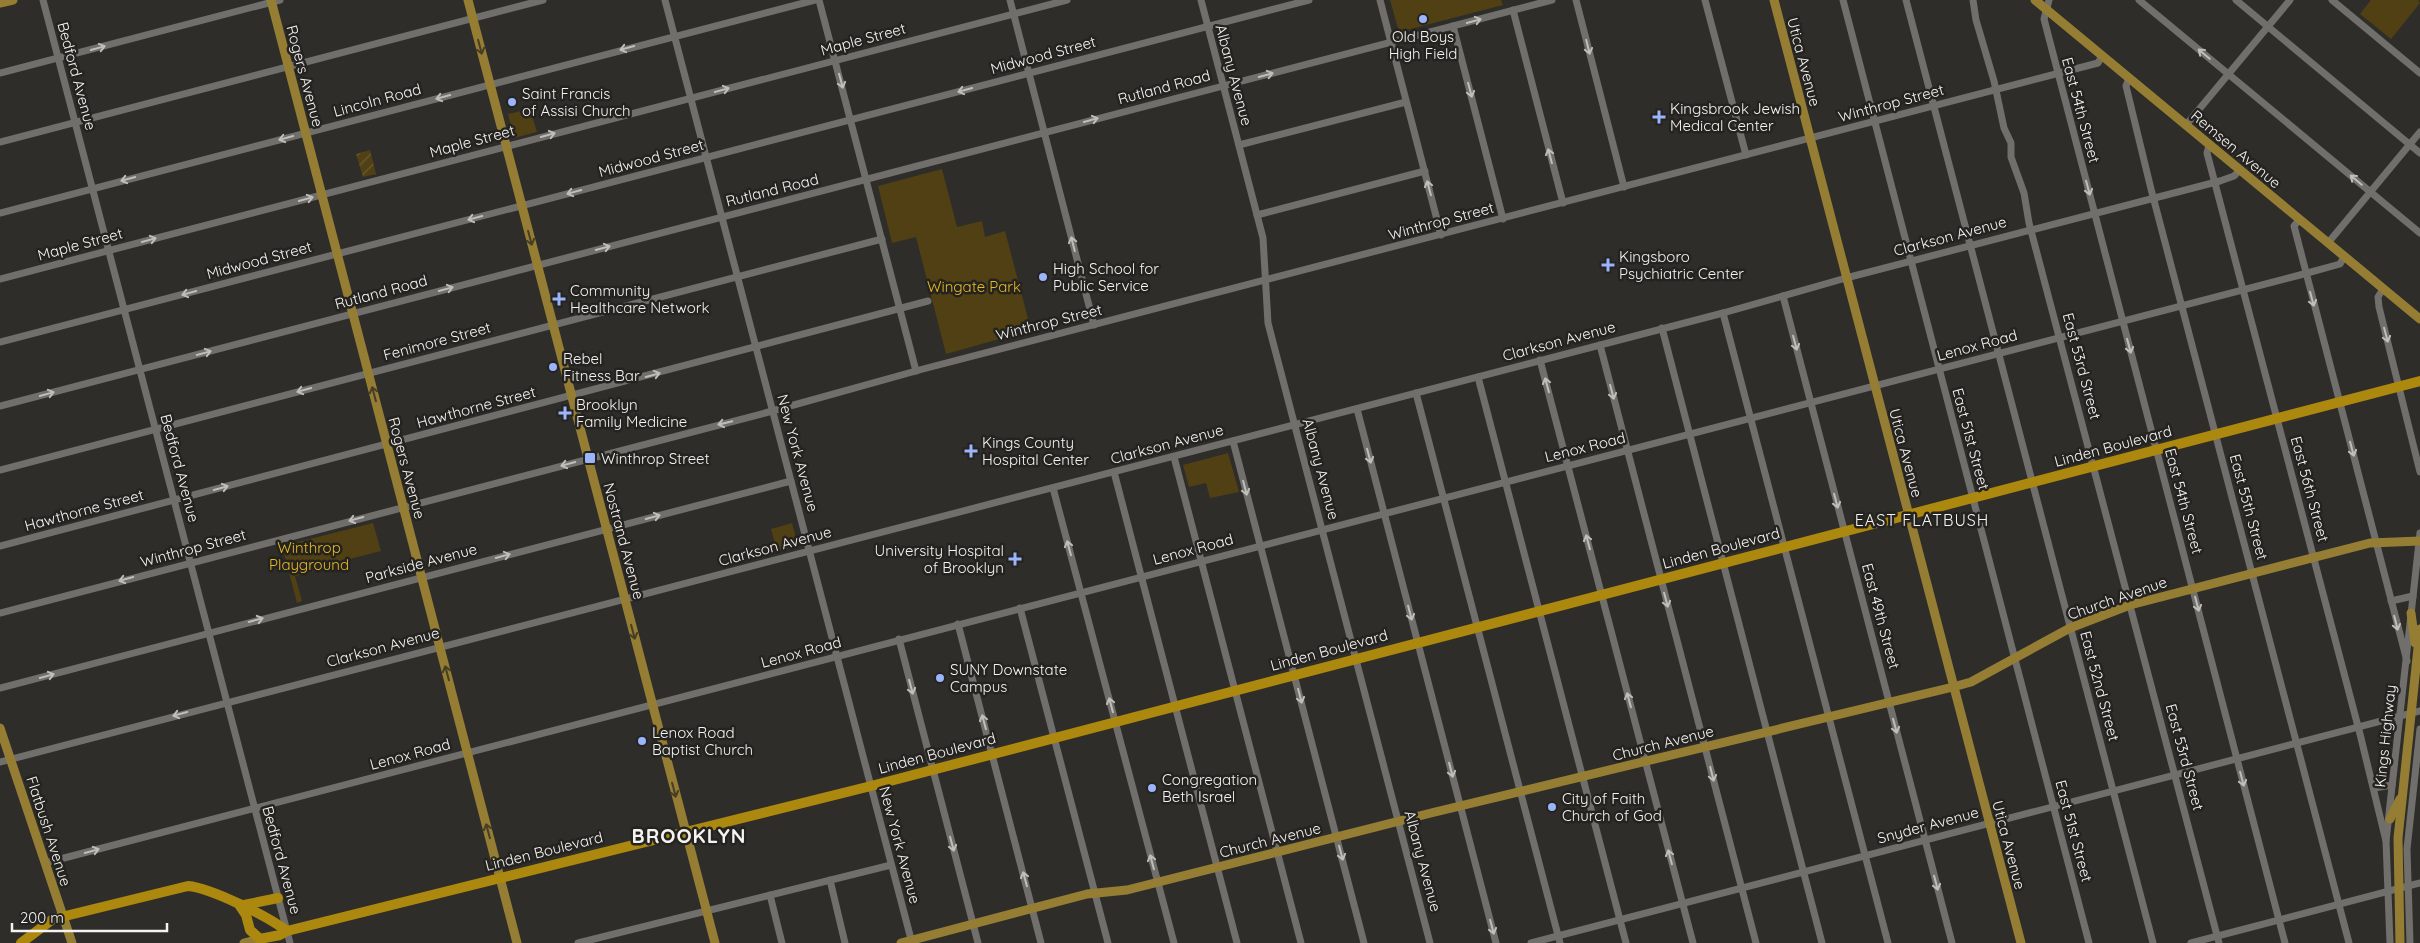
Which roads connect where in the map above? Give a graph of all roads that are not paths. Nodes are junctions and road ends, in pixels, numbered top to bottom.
1 (13, 0) edge
2 (43, 0) edge
3 (468, 0) edge
4 (544, 0) edge
5 (665, 0) edge
6 (815, 0) edge
7 (819, 0) edge
8 (1010, 0) edge
9 (1066, 0) edge
10 (1200, 0) edge
11 (1309, 0) edge
12 (1380, 0) edge
13 (1552, 0) edge
14 (1576, 0) edge
15 (1705, 0) edge
16 (1774, 0) edge
17 (1842, 0) edge
18 (1906, 0) edge
19 (1973, 0) edge
20 (2035, 0) edge
21 (2139, 0) edge
22 (2236, 0) edge
23 (2290, 0) edge
24 (2332, 0) edge
25 (274, 1) edge
26 (0, 4) edge
27 (2047, 4) edge
28 (1513, 10) junction
29 (1014, 14) junction
30 (473, 18) junction
31 (1208, 26) junction
32 (1453, 26) junction
33 (2268, 27) junction
34 (674, 36) junction
35 (1391, 42) junction
36 (2102, 56) junction
37 (58, 58) junction
38 (835, 60) junction
39 (288, 67) junction
40 (0, 73) edge
41 (1029, 73) junction
42 (2420, 73) edge
43 (2058, 74) junction
44 (2228, 74) junction
45 (2129, 78) junction
46 (490, 84) junction
47 (1223, 86) junction
48 (1996, 90) junction
49 (691, 98) junction
50 (1406, 102) junction
51 (1934, 106) junction
52 (851, 120) junction
53 (1874, 122) junction
54 (75, 123) junction
55 (2186, 125) junction
56 (2420, 132) edge
57 (306, 133) junction
58 (1044, 133) junction
59 (1810, 138) junction
60 (0, 142) edge
61 (1239, 145) junction
62 (2209, 145) junction
63 (2410, 145) junction
64 (506, 146) junction
65 (2420, 153) edge
66 (1746, 155) junction
67 (706, 158) junction
68 (2240, 170) junction
69 (1424, 171) junction
70 (866, 180) junction
71 (2214, 182) junction
72 (1624, 187) junction
73 (92, 188) junction
74 (2370, 192) junction
75 (322, 195) junction
76 (2154, 197) junction
77 (1562, 203) junction
78 (522, 206) junction
79 (0, 212) edge
80 (2094, 214) junction
81 (1257, 215) junction
82 (722, 217) junction
83 (1503, 218) junction
84 (2299, 220) junction
85 (2032, 229) junction
86 (2420, 234) edge
87 (1441, 235) junction
88 (882, 239) junction
89 (2328, 243) junction
90 (1970, 245) junction
91 (109, 250) junction
92 (337, 254) junction
93 (2344, 256) junction
94 (1911, 261) junction
95 (537, 266) junction
96 (2306, 273) junction
97 (738, 276) junction
98 (1846, 278) junction
99 (0, 279) edge
100 (1266, 281) junction
101 (2244, 289) junction
102 (2383, 289) junction
103 (1783, 296) junction
104 (928, 301) dead end
105 (2182, 305) junction
106 (900, 308) junction
107 (124, 310) junction
108 (1723, 313) junction
109 (353, 314) junction
110 (2420, 320) edge
111 (2122, 321) junction
112 (553, 325) junction
113 (1094, 325) junction
114 (1662, 328) junction
115 (2060, 337) junction
116 (0, 342) edge
117 (1600, 345) junction
118 (756, 347) junction
119 (1998, 353) junction
120 (1540, 360) junction
121 (1939, 369) junction
122 (140, 370) junction
123 (916, 371) junction
124 (368, 373) junction
125 (1478, 377) junction
126 (2420, 380) edge
127 (1874, 386) junction
128 (2399, 386) junction
129 (1416, 393) junction
130 (572, 397) junction
131 (1810, 402) junction
132 (2339, 402) junction
133 (0, 406) edge
134 (1357, 409) junction
135 (772, 410) junction
136 (1751, 418) junction
137 (2277, 418) junction
138 (1295, 425) junction
139 (156, 429) junction
140 (2216, 434) junction
141 (1689, 435) junction
142 (1233, 441) junction
143 (387, 445) junction
144 (2417, 445) edge
145 (2156, 450) junction
146 (1628, 451) junction
147 (1174, 456) junction
148 (588, 459) junction
149 (1568, 466) junction
150 (2094, 466) junction
151 (0, 470) edge
152 (1114, 472) junction
153 (2420, 472) edge
154 (791, 481) junction
155 (1506, 482) junction
156 (2032, 482) junction
157 (1053, 488) junction
158 (1444, 498) junction
159 (1973, 498) junction
160 (174, 500) junction
161 (404, 507) junction
162 (1384, 514) junction
163 (1908, 514) junction
164 (606, 529) junction
165 (1322, 530) junction
166 (1844, 531) junction
167 (2420, 538) edge
168 (2376, 542) junction
169 (0, 546) edge
170 (1261, 546) junction
171 (1785, 547) junction
172 (810, 551) junction
173 (2314, 557) junction
174 (1201, 562) junction
175 (190, 563) junction
176 (1723, 563) junction
177 (2252, 572) junction
178 (422, 577) junction
179 (1142, 577) junction
180 (1661, 579) junction
181 (2192, 587) junction
182 (1081, 593) junction
183 (1602, 595) junction
184 (2413, 596) junction
185 (625, 599) junction
186 (2391, 601) junction
187 (2130, 604) junction
188 (1020, 608) junction
189 (1540, 611) junction
190 (0, 613) edge
191 (2411, 613) junction
192 (958, 624) junction
193 (1478, 627) junction
194 (2070, 628) junction
195 (2420, 630) edge
196 (209, 633) junction
197 (899, 639) junction
198 (1418, 643) junction
199 (440, 647) junction
200 (837, 656) junction
201 (2015, 658) junction
202 (2417, 658) junction
203 (1356, 659) junction
204 (2407, 661) junction
205 (1294, 675) junction
206 (1953, 687) junction
207 (0, 688) edge
208 (1235, 691) junction
209 (227, 702) junction
210 (1889, 702) junction
211 (652, 706) junction
212 (1175, 706) junction
213 (2416, 712) edge
214 (1829, 716) junction
215 (2401, 716) junction
216 (1116, 722) junction
217 (2358, 726) junction
218 (0, 728) edge
219 (2420, 729) edge
220 (1767, 732) junction
221 (1054, 738) junction
222 (2296, 743) junction
223 (1705, 747) junction
224 (468, 753) junction
225 (992, 754) junction
226 (10, 758) junction
227 (2237, 758) junction
228 (0, 762) edge
229 (1645, 762) junction
230 (932, 770) junction
231 (2175, 775) junction
232 (1583, 776) junction
233 (2417, 776) edge
234 (2392, 784) junction
235 (871, 786) junction
236 (2374, 788) junction
237 (2113, 791) junction
238 (1521, 792) junction
239 (2403, 794) junction
240 (1461, 806) junction
241 (2053, 806) junction
242 (255, 808) junction
243 (2390, 819) junction
244 (1399, 821) junction
245 (1989, 823) junction
246 (686, 832) junction
247 (1337, 837) junction
248 (1925, 840) junction
249 (2386, 842) junction
250 (1277, 851) junction
251 (1865, 856) junction
252 (45, 863) junction
253 (891, 865) junction
254 (1217, 867) junction
255 (1804, 872) junction
256 (500, 878) junction
257 (830, 880) junction
258 (1158, 882) junction
259 (2420, 883) edge
260 (2408, 886) junction
261 (1741, 888) junction
262 (2398, 889) junction
263 (2388, 892) junction
264 (1094, 893) junction
265 (770, 895) junction
266 (278, 898) junction
267 (1682, 904) junction
268 (2339, 904) junction
269 (240, 906) junction
270 (1032, 908) junction
271 (706, 911) junction
272 (62, 916) junction
273 (2410, 918) junction
274 (1620, 920) junction
275 (2279, 920) junction
276 (973, 924) junction
277 (287, 931) junction
278 (260, 939) junction
279 (1559, 939) edge
280 (2218, 940) edge
281 (912, 942) edge
282 (21, 943) edge
283 (72, 943) edge
284 (244, 943) edge
285 (290, 943) edge
286 (517, 943) edge
287 (578, 943) edge
288 (715, 943) edge
289 (782, 943) edge
290 (845, 943) edge
291 (901, 943) edge
292 (978, 943) edge
293 (1042, 943) edge
294 (1108, 943) edge
295 (1174, 943) edge
296 (1237, 943) edge
297 (1301, 943) edge
298 (1364, 943) edge
299 (1430, 943) edge
300 (1496, 943) edge
301 (1530, 943) edge
302 (1626, 943) edge
303 (1693, 943) edge
304 (1756, 943) edge
305 (1822, 943) edge
306 (1888, 943) edge
307 (1952, 943) edge
308 (2020, 943) edge
309 (2089, 943) edge
310 (2153, 943) edge
311 (2191, 943) edge
312 (2285, 943) edge
313 (2349, 943) edge
314 (2390, 943) edge
315 (2400, 943) edge
316 (2410, 943) edge
317 (2416, 943) edge

1 - 26 main road
2 - 37 street, Bedford Avenue
3 - 30 main road, Nostrand Avenue
4 - 30 street
5 - 34 street, New York Avenue
6 - 34 street, Lincoln Road
7 - 38 street
8 - 29 street
9 - 29 street, Maple Street
10 - 31 street, Albany Avenue
11 - 31 street, Midwood Street
12 - 35 street
13 - 28 street, Rutland Road
14 -> 72 street
15 - 66 street
16 - 59 main road, Utica Avenue
17 - 53 street, East 51st Street
18 - 51 street, East 52nd Street
19 - 48 street, East 53rd Street
20 - 27 main road, Remsen Avenue
44 -> 21 street
22 - 33 street
23 - 33 street
24 - 42 street
37 -> 25 street
25 - 39 main road, Rogers Avenue
27 - 36 main road, Remsen Avenue
27 - 43 street, East 54th Street
32 -> 28 street, Rutland Road
77 -> 28 street
29 - 38 street, Maple Street
29 - 41 street
30 - 39 street
30 -> 46 main road, Nostrand Avenue
31 - 41 street, Midwood Street
31 - 47 street, Albany Avenue
32 - 35 street, Rutland Road
32 -> 83 street
33 - 44 street
33 - 63 street
34 -> 46 street, Lincoln Road
34 - 49 street, New York Avenue
47 -> 35 street, Rutland Road
35 - 50 street
36 - 43 street, Winthrop Street
36 - 45 main road, Remsen Avenue
37 - 40 street
37 - 54 street, Bedford Avenue
49 -> 38 street, Maple Street
38 -> 52 street
39 - 54 street
39 - 57 main road, Rogers Avenue
41 -> 52 street, Midwood Street
41 - 58 street
43 - 48 street, Winthrop Street
43 -> 80 street, East 54th Street
44 - 55 street
74 -> 44 street
45 - 55 main road, Remsen Avenue
45 - 76 street, East 55th Street
46 -> 57 street, Lincoln Road
46 - 64 main road, Nostrand Avenue
58 -> 47 street, Rutland Road
47 - 61 street, Albany Avenue
48 - 51 street, Winthrop Street
48 - 85 street, East 53rd Street
64 -> 49 street, Maple Street
49 - 67 street, New York Avenue
50 - 61 street
50 - 69 street
51 - 53 street, Winthrop Street
51 - 90 street, East 52nd Street
52 - 67 street, Midwood Street
52 - 70 street
53 - 59 street, Winthrop Street
53 - 94 street, East 51st Street
54 - 60 street
54 - 73 street, Bedford Avenue
55 - 62 main road, Remsen Avenue
56 - 63 street
57 -> 73 street, Lincoln Road
57 - 75 main road, Rogers Avenue
58 - 70 street, Rutland Road
113 -> 58 street
59 - 66 street, Winthrop Street
59 - 98 main road, Utica Avenue
61 - 81 street, Albany Avenue
62 - 68 main road, Remsen Avenue
62 - 71 street, East 56th Street
63 - 65 street
63 - 74 street
64 - 75 street, Maple Street
64 - 78 main road, Nostrand Avenue
66 - 72 street, Winthrop Street
67 -> 78 street, Midwood Street
67 - 82 street, New York Avenue
68 - 71 street, Clarkson Avenue
68 - 84 main road, Remsen Avenue
69 - 81 street
87 -> 69 street
70 - 82 street, Rutland Road
70 - 88 street
71 - 76 street, Clarkson Avenue
71 - 101 street, East 56th Street
72 - 77 street, Winthrop Street
73 - 79 street, Lincoln Road
73 - 91 street, Bedford Avenue
74 - 86 street
74 - 89 street
91 -> 75 street, Maple Street
75 - 92 main road, Rogers Avenue
76 - 80 street, Clarkson Avenue
76 - 105 street, East 55th Street
77 - 83 street, Winthrop Street
78 -> 92 street, Midwood Street
78 -> 95 main road, Nostrand Avenue
80 - 85 street, Clarkson Avenue
80 - 111 street, East 54th Street
81 - 100 street, Albany Avenue
95 -> 82 street, Rutland Road
82 - 97 street, New York Avenue
83 - 87 street, Winthrop Street
84 - 89 main road, Remsen Avenue
84 - 96 street
85 - 90 street, Clarkson Avenue
85 - 115 street, East 53rd Street
87 - 100 street, Winthrop Street
88 - 97 street, Fenimore Street
88 - 106 street
89 - 93 main road, Remsen Avenue
90 - 94 street, Clarkson Avenue
90 - 119 street, East 52nd Street
91 - 99 street, Maple Street
91 - 107 street, Bedford Avenue
92 -> 107 street, Midwood Street
92 - 109 main road, Rogers Avenue
93 - 96 street, Lenox Road
93 - 102 main road, Remsen Avenue
94 - 98 street, Clarkson Avenue
94 - 121 street, East 51st Street
109 -> 95 street, Rutland Road
95 - 112 main road, Nostrand Avenue
96 - 101 street, Lenox Road
96 -> 132 street
97 - 112 street, Fenimore Street
97 - 118 street, New York Avenue
98 - 103 street, Clarkson Avenue
98 - 127 main road, Utica Avenue
100 - 113 street, Winthrop Street
100 - 138 street, Albany Avenue
101 - 105 street, Lenox Road
101 - 137 street, East 56th Street
102 - 110 main road, Remsen Avenue
102 -> 128 street
103 - 108 street, Clarkson Avenue
103 -> 131 street, East 49th Street
104 - 106 street, Hawthorne Street
105 - 111 street, Lenox Road
105 - 140 street, East 55th Street
106 - 118 street, Hawthorne Street
106 - 123 street
107 - 116 street, Midwood Street
107 - 122 street, Bedford Avenue
108 - 114 street, Clarkson Avenue
108 - 136 street
122 -> 109 street, Rutland Road
109 - 124 main road, Rogers Avenue
111 - 115 street, Lenox Road
111 -> 145 street, East 54th Street
112 - 124 street, Fenimore Street
112 - 130 main road, Nostrand Avenue
113 - 123 street, Winthrop Street
114 - 117 street, Clarkson Avenue
114 - 141 street
115 - 119 street, Lenox Road
115 - 150 street, East 53rd Street
117 - 120 street, Clarkson Avenue
117 -> 146 street
130 -> 118 street, Hawthorne Street
118 - 135 street, New York Avenue
119 - 121 street, Lenox Road
119 - 156 street, East 52nd Street
120 - 125 street, Clarkson Avenue
149 -> 120 street
121 - 127 street, Lenox Road
121 - 159 street, East 51st Street
133 -> 122 street, Rutland Road
122 - 139 street, Bedford Avenue
123 - 135 street, Winthrop Street
124 -> 139 street, Fenimore Street
143 -> 124 main road, Rogers Avenue
125 - 129 street, Clarkson Avenue
125 - 155 street
126 - 128 highway, Linden Boulevard
127 - 131 street, Lenox Road
127 - 163 main road, Utica Avenue
128 - 132 highway, Linden Boulevard
128 - 144 street
129 - 134 street, Clarkson Avenue
129 - 158 street
130 - 143 street, Hawthorne Street
130 - 148 main road, Nostrand Avenue
131 - 136 street, Lenox Road
131 -> 166 street, East 49th Street
132 - 137 highway, Linden Boulevard
132 -> 168 street
134 - 138 street, Clarkson Avenue
134 -> 162 street
135 -> 148 street, Winthrop Street
135 - 154 street, New York Avenue
136 - 141 street, Lenox Road
136 - 171 street
137 - 140 highway, Linden Boulevard
137 - 173 street, East 56th Street
138 - 142 street, Clarkson Avenue
138 - 165 street, Albany Avenue
139 - 151 street, Fenimore Street
139 - 160 street, Bedford Avenue
140 - 145 highway, Linden Boulevard
140 - 177 street, East 55th Street
141 - 146 street, Lenox Road
141 - 176 street
142 - 147 street, Clarkson Avenue
142 -> 170 street
160 -> 143 street, Hawthorne Street
143 - 161 main road, Rogers Avenue
144 - 153 street
145 - 150 highway, Linden Boulevard
145 - 181 street, East 54th Street
146 - 149 street, Lenox Road
146 - 180 street
147 - 152 street, Clarkson Avenue
147 - 174 street
148 -> 161 street, Winthrop Street
148 - 164 main road, Nostrand Avenue
149 - 155 street, Lenox Road
183 -> 149 street
150 - 156 highway, Linden Boulevard
150 - 187 street, East 53rd Street
152 - 157 street, Clarkson Avenue
152 - 179 street
164 -> 154 street, Parkside Avenue
154 - 172 street, New York Avenue
155 - 158 street, Lenox Road
155 - 189 street
156 - 159 highway, Linden Boulevard
156 - 194 street, East 52nd Street
157 - 172 street, Clarkson Avenue
182 -> 157 street
158 - 162 street, Lenox Road
158 - 193 street
159 - 163 highway, Linden Boulevard
159 - 201 street, East 51st Street
160 - 169 street, Hawthorne Street
160 - 175 street, Bedford Avenue
161 -> 175 street, Winthrop Street
161 - 178 main road, Rogers Avenue
162 - 165 street, Lenox Road
162 -> 198 street
163 - 166 highway, Linden Boulevard
163 - 206 main road, Utica Avenue
178 -> 164 street, Parkside Avenue
164 - 185 main road, Nostrand Avenue
165 - 170 street, Lenox Road
165 - 203 street, Albany Avenue
166 - 171 highway, Linden Boulevard
166 - 210 street, East 49th Street
167 - 168 main road, Church Avenue
167 - 184 street, Kings Highway
168 - 173 main road, Church Avenue
168 - 186 street
170 - 174 street, Lenox Road
170 - 205 street
171 - 176 highway, Linden Boulevard
171 - 214 street
172 - 185 street, Clarkson Avenue
172 - 200 street, New York Avenue
173 - 177 main road, Church Avenue
173 - 217 street, East 56th Street
174 - 179 street, Lenox Road
174 - 208 street
175 -> 190 street, Winthrop Street
175 - 196 street, Bedford Avenue
176 - 180 highway, Linden Boulevard
176 - 220 street
177 - 181 main road, Church Avenue
177 - 222 street, East 55th Street
196 -> 178 street, Parkside Avenue
178 - 199 main road, Rogers Avenue
179 - 182 street, Lenox Road
179 - 212 street
180 - 183 highway, Linden Boulevard
180 -> 223 street
181 - 187 main road, Church Avenue
181 -> 227 street, East 54th Street
182 - 188 street, Lenox Road
216 -> 182 street
183 - 189 highway, Linden Boulevard
229 -> 183 street
184 - 186 street
184 - 191 street, Kings Highway
185 - 199 street, Clarkson Avenue
185 -> 211 main road, Nostrand Avenue
186 -> 204 street
187 - 194 main road, Church Avenue
187 - 231 street, East 53rd Street
188 - 192 street, Lenox Road
188 - 221 street
189 - 193 highway, Linden Boulevard
189 - 232 street
191 - 202 main road
191 - 204 street, Kings Highway
192 - 197 street, Lenox Road
225 -> 192 street
193 - 198 highway, Linden Boulevard
193 - 238 street
194 - 201 main road, Church Avenue
194 - 237 street, East 52nd Street
195 - 202 main road, Kings Highway
207 -> 196 street, Parkside Avenue
196 - 209 street, Bedford Avenue
197 - 200 street, Lenox Road
197 -> 230 street
198 - 203 highway, Linden Boulevard
198 -> 240 street
199 - 209 street, Clarkson Avenue
224 -> 199 main road, Rogers Avenue
200 - 211 street, Lenox Road
200 - 235 street, New York Avenue
201 - 206 main road, Church Avenue
201 - 241 street, East 51st Street
202 - 213 main road, Kings Highway
203 - 205 highway, Linden Boulevard
203 - 244 street, Albany Avenue
204 - 215 street, Kings Highway
205 - 208 highway, Linden Boulevard
205 -> 247 street
206 - 210 main road, Church Avenue
206 - 245 main road, Utica Avenue
208 - 212 highway, Linden Boulevard
208 - 250 street
209 -> 226 street, Clarkson Avenue
209 - 242 street, Bedford Avenue
210 - 214 main road, Church Avenue
210 -> 248 street, East 49th Street
211 - 224 street, Lenox Road
211 -> 246 main road, Nostrand Avenue
212 - 216 highway, Linden Boulevard
212 - 254 street
213 - 215 street, Snyder Avenue
213 - 239 main road, Kings Highway
214 - 220 main road, Church Avenue
214 - 251 street
215 - 217 street, Snyder Avenue
215 - 234 street, Kings Highway
216 - 221 highway, Linden Boulevard
258 -> 216 street
217 - 222 street, Snyder Avenue
217 - 236 street, East 56th Street
218 - 226 main road, Flatbush Avenue
219 - 233 street
220 - 223 main road, Church Avenue
220 - 255 street
221 - 225 highway, Linden Boulevard
221 - 264 street
222 - 227 street, Snyder Avenue
222 - 268 street, East 55th Street
223 - 229 main road, Church Avenue
223 -> 261 street
224 - 242 street, Lenox Road
256 -> 224 main road, Rogers Avenue
225 - 230 highway, Linden Boulevard
270 -> 225 street
226 - 228 street, Clarkson Avenue
226 - 252 main road, Flatbush Avenue
227 - 231 street, Snyder Avenue
227 -> 275 street, East 54th Street
229 - 232 main road, Church Avenue
267 -> 229 street
230 - 235 highway, Linden Boulevard
230 -> 276 street
231 - 237 street, Snyder Avenue
231 - 280 street, East 53rd Street
232 - 238 main road, Church Avenue
232 - 274 street
233 - 260 street
234 - 236 street
234 - 243 street, Kings Highway
235 - 246 highway, Linden Boulevard
235 - 253 street, New York Avenue
236 - 249 street, East 56th Street
237 - 241 street, Snyder Avenue
237 - 310 street, East 52nd Street
238 - 240 main road, Church Avenue
238 - 279 street
239 - 243 main road
239 - 262 main road, Kings Highway
240 - 244 main road, Church Avenue
240 -> 300 street
241 - 245 street, Snyder Avenue
241 - 309 street, East 51st Street
252 -> 242 street, Lenox Road
242 - 266 street, Bedford Avenue
243 - 249 street, Kings Highway
244 - 247 main road, Church Avenue
244 - 299 street, Albany Avenue
245 - 248 street, Snyder Avenue
245 - 308 main road, Utica Avenue
246 - 256 highway, Linden Boulevard
246 - 271 main road, Nostrand Avenue
247 - 250 main road, Church Avenue
247 -> 298 street
248 - 251 street, Snyder Avenue
248 -> 307 street, East 49th Street
249 - 263 street, Kings Highway
250 - 254 main road, Church Avenue
250 - 297 street
251 - 255 street, Snyder Avenue
251 - 306 street
252 - 272 main road, Flatbush Avenue
253 - 257 street
253 - 281 street, New York Avenue
254 - 258 main road, Church Avenue
254 - 296 street
255 - 261 street, Snyder Avenue
255 - 305 street
256 - 277 highway, Linden Boulevard
256 - 286 main road, Rogers Avenue
257 - 265 street
257 - 290 street
258 - 264 main road, Church Avenue
258 - 295 street
259 - 260 street
260 - 262 street
260 - 273 street
261 - 267 street, Snyder Avenue
261 - 304 street
262 - 263 street
262 - 315 main road, Kings Highway
263 - 268 street
263 - 314 street, Kings Highway
264 - 270 main road, Church Avenue
264 - 294 street
265 - 271 street
265 - 289 street
266 - 269 highway
266 - 277 street, Bedford Avenue
267 - 274 street, Snyder Avenue
267 - 303 street
268 - 275 street
268 - 313 street, East 55th Street
269 - 272 highway
269 - 277 highway
269 - 278 highway
270 - 276 main road, Church Avenue
270 - 293 street
271 - 287 street
271 - 288 main road, Nostrand Avenue
272 - 282 highway
272 - 283 main road, Flatbush Avenue
273 - 316 street
273 - 317 street
274 - 279 street, Snyder Avenue
274 - 302 street
275 - 280 street
275 - 312 street, East 54th Street
276 - 281 main road, Church Avenue
276 - 292 street
277 - 278 highway, Linden Boulevard
277 - 285 street, Bedford Avenue
278 - 284 main road, Linden Boulevard
279 - 301 street, Snyder Avenue
280 - 311 street
281 - 291 main road, Church Avenue

